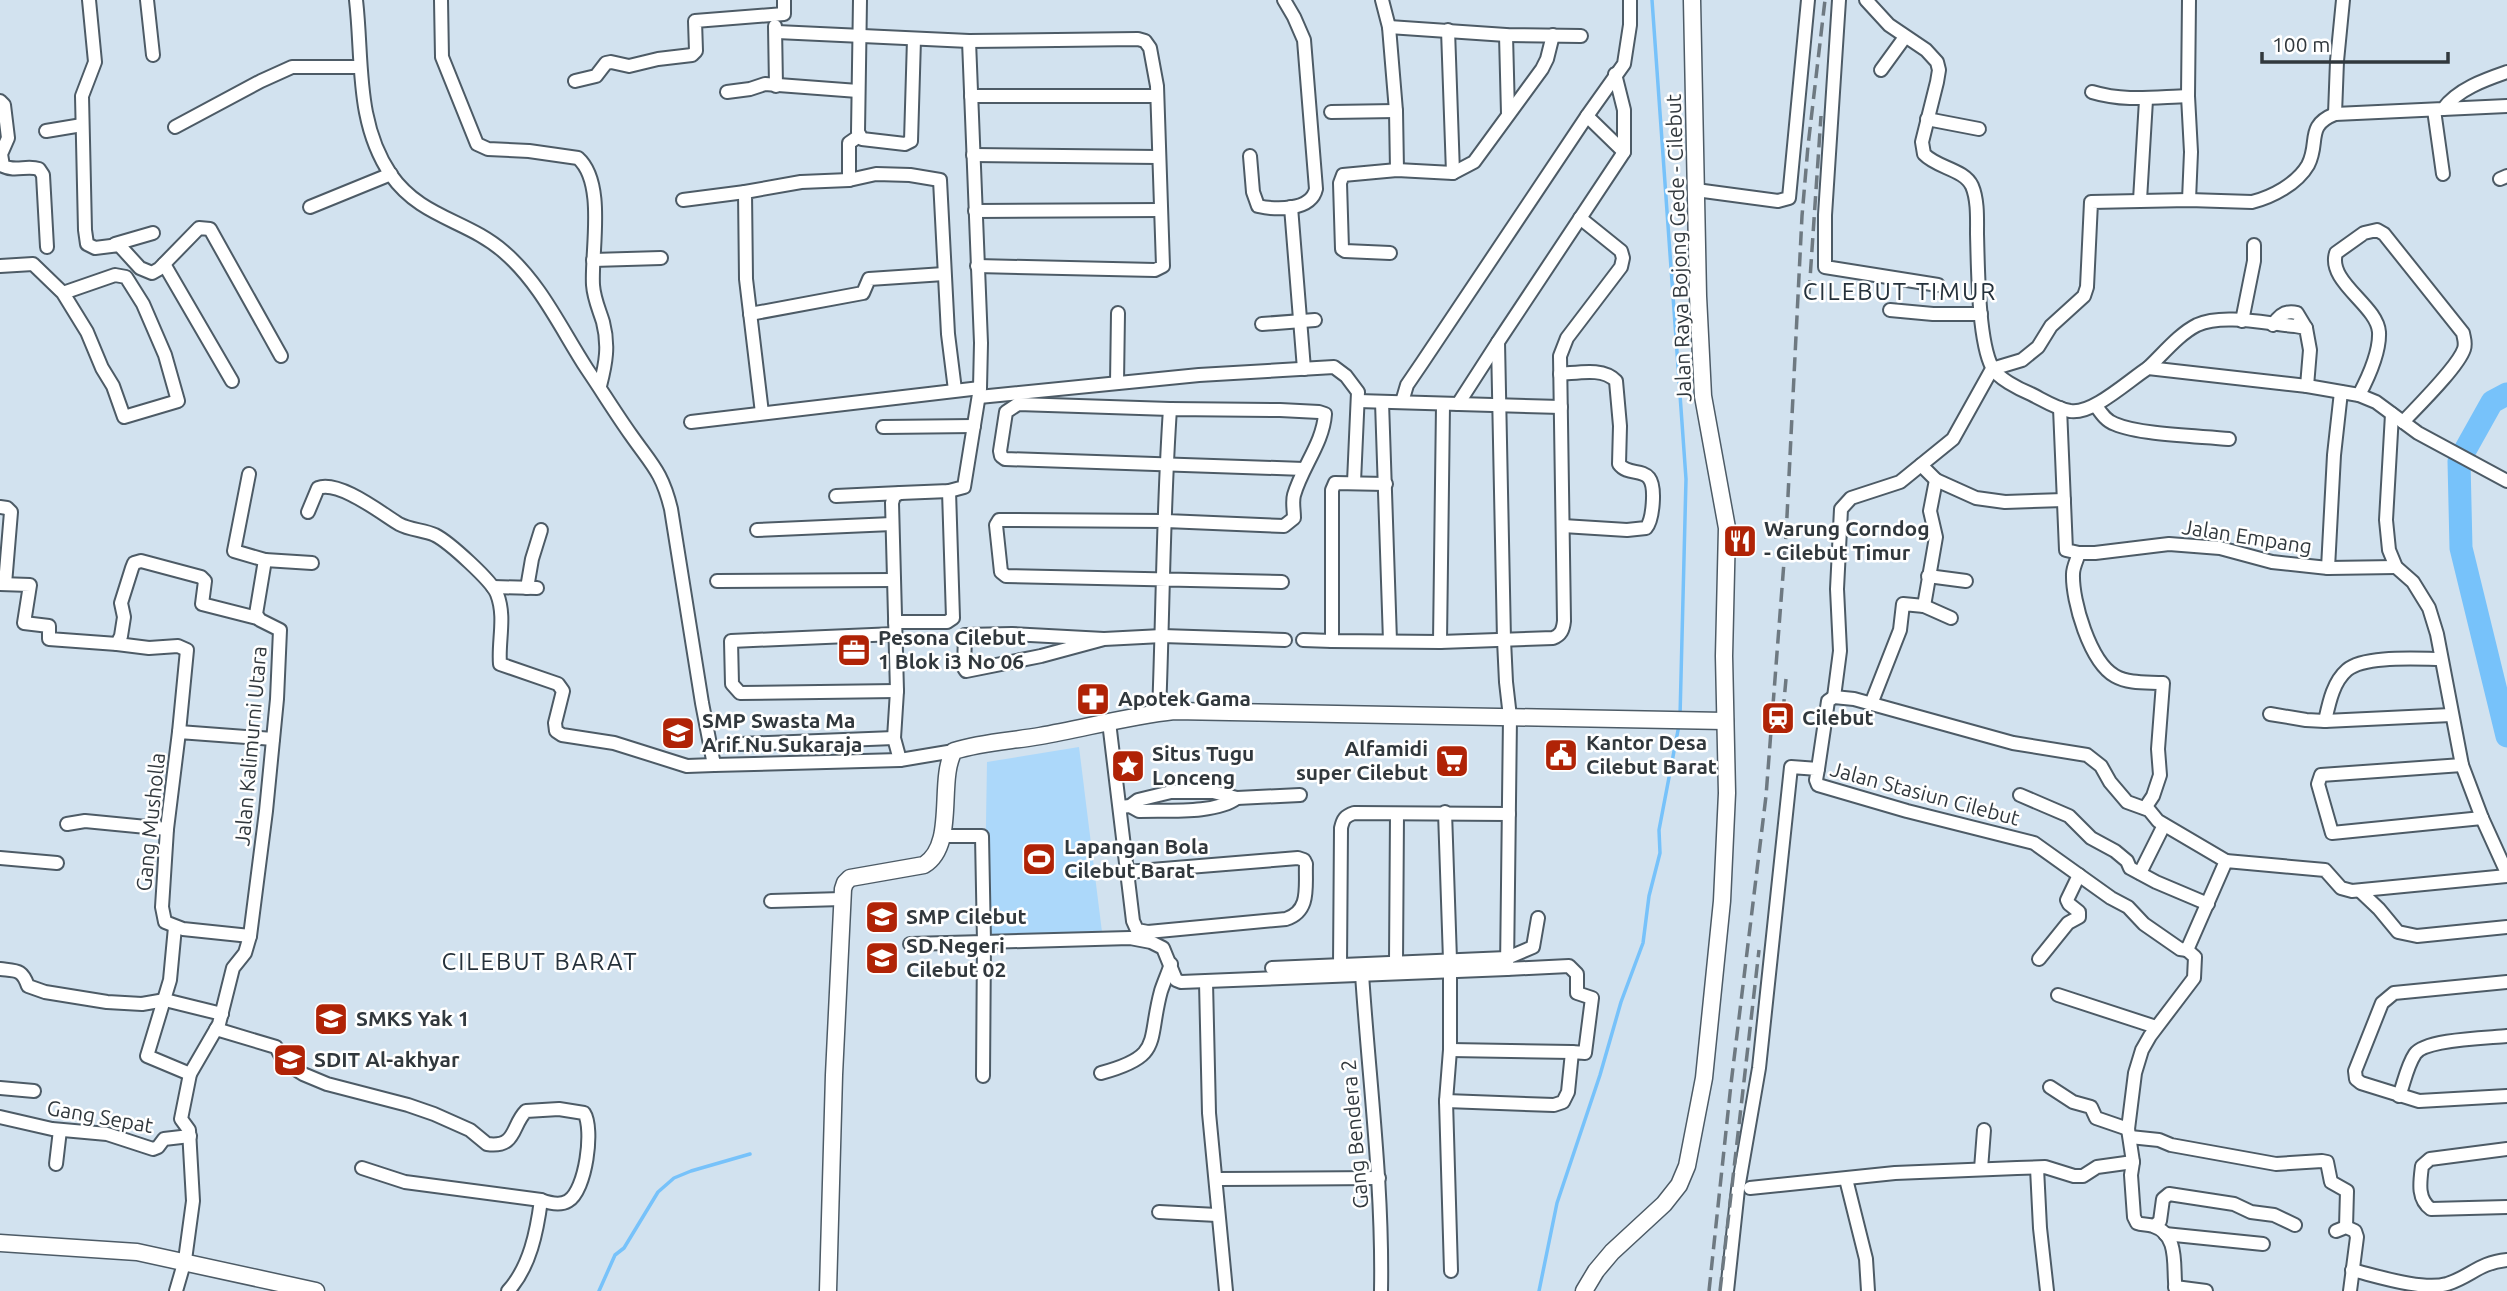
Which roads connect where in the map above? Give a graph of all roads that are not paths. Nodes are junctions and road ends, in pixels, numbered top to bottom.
1 (89, 0) edge
2 (147, 0) edge
3 (356, 0) edge
4 (441, 0) edge
5 (784, 0) edge
6 (860, 0) edge
7 (1284, 0) edge
8 (1382, 0) edge
9 (1630, 0) edge
10 (1692, 0) edge
11 (1808, 0) edge
12 (1839, 0) edge
13 (1866, 0) edge
14 (2189, 0) edge
15 (2343, 0) edge
16 (773, 15) junction
17 (1389, 27) junction
18 (1448, 30) junction
19 (777, 32) junction
20 (1506, 35) junction
21 (1553, 35) junction
22 (859, 36) junction
23 (1581, 36) dead end
24 (1905, 37) junction
25 (914, 39) junction
26 (969, 41) junction
27 (153, 55) dead end
28 (360, 67) junction
29 (1881, 70) dead end
30 (2507, 72) edge
31 (1615, 74) junction
32 (575, 81) dead end
33 (776, 86) junction
34 (858, 91) junction
35 (727, 92) dead end
36 (2092, 92) dead end
37 (971, 96) junction
38 (1156, 96) junction
39 (2188, 96) junction
40 (2146, 100) junction
41 (0, 101) edge
42 (2507, 106) edge
43 (2438, 109) junction
44 (1396, 111) junction
45 (1331, 112) dead end
46 (1508, 114) junction
47 (2335, 114) junction
48 (1587, 116) junction
49 (1927, 119) junction
50 (82, 125) junction
51 (175, 127) dead end
52 (1979, 129) dead end
53 (46, 131) dead end
54 (859, 136) junction
55 (1624, 152) junction
56 (1, 154) edge
57 (973, 155) junction
58 (1250, 156) dead end
59 (1158, 157) junction
60 (1397, 170) junction
61 (1454, 173) junction
62 (391, 174) junction
63 (2444, 174) dead end
64 (849, 180) junction
65 (1696, 190) junction
66 (745, 192) junction
67 (683, 200) dead end
68 (2140, 200) junction
69 (2189, 200) junction
70 (310, 207) dead end
71 (1291, 207) junction
72 (1161, 210) junction
73 (975, 212) junction
74 (1580, 218) junction
75 (153, 233) dead end
76 (115, 244) junction
77 (2253, 245) dead end
78 (47, 247) dead end
79 (1390, 253) dead end
80 (661, 258) dead end
81 (593, 260) junction
82 (164, 264) junction
83 (0, 266) edge
84 (977, 266) junction
85 (944, 274) junction
86 (1938, 285) dead end
87 (63, 293) junction
88 (1890, 310) dead end
89 (1118, 313) dead end
90 (750, 314) junction
91 (1980, 314) junction
92 (1315, 320) dead end
93 (1300, 321) junction
94 (2242, 321) junction
95 (1262, 324) dead end
96 (1498, 342) junction
97 (281, 356) dead end
98 (2148, 368) junction
99 (1304, 369) junction
100 (1992, 369) junction
101 (1560, 374) junction
102 (232, 381) dead end
103 (1117, 383) junction
104 (600, 386) junction
105 (2308, 386) junction
106 (955, 390) junction
107 (2341, 392) junction
108 (979, 393) junction
109 (2359, 395) junction
110 (1358, 401) junction
111 (1382, 402) junction
112 (1402, 402) junction
113 (1458, 404) junction
114 (1444, 405) junction
115 (1499, 405) junction
116 (2095, 406) junction
117 (1561, 407) junction
118 (2060, 408) junction
119 (1170, 409) junction
120 (762, 413) junction
121 (2392, 414) junction
122 (691, 422) dead end
123 (2403, 422) junction
124 (974, 426) junction
125 (883, 427) dead end
126 (2229, 439) dead end
127 (1168, 465) junction
128 (1921, 465) junction
129 (1304, 468) junction
130 (248, 474) dead end
131 (1936, 480) junction
132 (2507, 481) edge
133 (1354, 482) junction
134 (1386, 484) junction
135 (949, 491) junction
136 (900, 494) junction
137 (836, 496) dead end
138 (2064, 500) junction
139 (0, 508) edge
140 (308, 512) dead end
141 (1166, 521) junction
142 (892, 524) junction
143 (1563, 526) junction
144 (541, 530) dead end
145 (757, 530) dead end
146 (2079, 553) junction
147 (265, 560) junction
148 (312, 564) dead end
149 (2396, 567) junction
150 (2328, 568) junction
151 (1928, 576) junction
152 (894, 580) junction
153 (1164, 580) junction
154 (716, 581) dead end
155 (1966, 581) dead end
156 (1282, 582) dead end
157 (2, 584) edge
158 (500, 588) junction
159 (1924, 606) junction
160 (257, 618) junction
161 (1951, 618) dead end
162 (895, 628) junction
163 (1162, 636) junction
164 (1104, 639) junction
165 (1285, 640) dead end
166 (1303, 640) dead end
167 (1504, 640) junction
168 (1332, 641) junction
169 (1390, 641) junction
170 (1440, 642) junction
171 (117, 644) junction
172 (2441, 659) junction
173 (897, 691) junction
174 (1834, 697) junction
175 (1871, 704) junction
176 (1159, 713) junction
177 (2270, 714) dead end
178 (2451, 715) junction
179 (1510, 717) junction
180 (2325, 720) junction
181 (1725, 721) junction
182 (1109, 722) junction
183 (179, 732) junction
184 (894, 738) junction
185 (273, 739) junction
186 (740, 744) dead end
187 (954, 751) junction
188 (900, 760) junction
189 (714, 765) junction
190 (2462, 765) junction
191 (1818, 769) junction
192 (1300, 795) dead end
193 (2020, 795) dead end
194 (1125, 807) junction
195 (2144, 808) junction
196 (1445, 812) junction
197 (1397, 814) junction
198 (1509, 814) junction
199 (2482, 818) junction
200 (67, 824) dead end
201 (2164, 825) junction
202 (167, 828) junction
203 (941, 836) junction
204 (0, 858) edge
205 (2226, 861) junction
206 (57, 863) dead end
207 (1127, 872) junction
208 (2140, 873) junction
209 (2507, 874) edge
210 (2079, 875) junction
211 (2360, 891) junction
212 (842, 899) junction
213 (771, 901) dead end
214 (2208, 904) junction
215 (1538, 918) dead end
216 (175, 927) junction
217 (2507, 927) edge
218 (250, 936) junction
219 (984, 942) junction
220 (910, 944) dead end
221 (2187, 950) junction
222 (2039, 959) dead end
223 (1396, 962) junction
224 (1507, 963) junction
225 (1171, 964) junction
226 (1340, 965) junction
227 (1450, 966) junction
228 (1272, 968) dead end
229 (0, 969) edge
230 (1362, 974) junction
231 (1206, 982) junction
232 (2507, 982) edge
233 (2058, 995) dead end
234 (165, 1000) junction
235 (222, 1014) junction
236 (2156, 1027) junction
237 (216, 1029) junction
238 (2507, 1036) edge
239 (1450, 1050) junction
240 (1572, 1052) junction
241 (1101, 1073) dead end
242 (190, 1074) junction
243 (984, 1076) dead end
244 (2050, 1087) dead end
245 (0, 1088) edge
246 (34, 1091) dead end
247 (2399, 1096) junction
248 (2507, 1096) edge
249 (1446, 1101) junction
250 (0, 1117) edge
251 (60, 1130) junction
252 (1984, 1130) dead end
253 (2129, 1133) junction
254 (190, 1136) junction
255 (2507, 1149) edge
256 (2133, 1162) junction
257 (56, 1164) dead end
258 (362, 1168) dead end
259 (2037, 1168) junction
260 (1981, 1170) junction
261 (1379, 1178) junction
262 (1217, 1179) junction
263 (1846, 1179) junction
264 (1750, 1188) dead end
265 (541, 1200) junction
266 (2507, 1207) edge
267 (1159, 1212) dead end
268 (1217, 1215) junction
269 (2154, 1226) junction
270 (2295, 1226) dead end
271 (2165, 1234) junction
272 (0, 1243) edge
273 (2263, 1244) dead end
274 (185, 1260) junction
275 (2507, 1260) edge
276 (2352, 1270) junction
277 (1451, 1271) dead end
278 (2175, 1289) edge
279 (176, 1291) edge
280 (316, 1291) edge
281 (508, 1291) edge
282 (828, 1291) edge
283 (1226, 1291) edge
284 (1381, 1291) edge
285 (1584, 1291) edge
286 (1727, 1291) edge
287 (1868, 1291) edge
288 (2048, 1291) edge
289 (2206, 1291) edge
290 (2350, 1291) edge

1 - 50 street
2 - 27 street
3 - 28 street
4 - 81 street
5 - 16 street
6 - 22 street
7 - 71 street
8 - 17 street
9 - 31 street
10 - 65 street, Jalan Raya Bojong Gede - Cilebut
11 - 65 street
12 - 86 street
13 - 24 street
14 - 39 street
15 - 47 street
16 - 19 street
16 - 32 street
17 - 18 street
17 - 44 street
18 - 20 street
18 - 61 street
19 - 22 street
19 - 33 street
20 - 21 street
20 - 46 street
21 - 23 street
21 - 46 street
22 - 25 street
22 - 34 street
24 - 29 street
24 - 49 street
25 - 26 street
25 - 54 street
26 - 37 street
26 - 38 street
28 - 51 street
28 - 62 street
30 - 43 street
31 - 48 street
31 - 55 street
33 - 34 street
33 - 35 street
34 - 54 street
36 - 40 street
37 - 38 street
37 - 57 street
38 - 59 street
39 - 40 street
39 - 69 street
40 - 68 street
41 - 56 street
42 - 43 street
43 - 47 street
43 - 63 street
44 - 45 street
44 - 60 street
46 - 61 street
47 - 69 street
48 - 55 street
48 - 112 street
49 - 52 street
49 - 91 street
50 - 53 street
50 - 76 street
54 - 64 street
55 - 74 street
56 - 78 street
57 - 59 street
57 - 73 street
58 - 71 street
59 - 72 street
60 - 61 street
60 - 79 street
62 - 70 street
62 - 104 street
64 - 66 street
64 - 85 street
65 - 181 street, Jalan Raya Bojong Gede - Cilebut
66 - 67 street
66 - 90 street
68 - 69 street
68 - 100 street
71 - 93 street
72 - 73 street
72 - 84 street
73 - 84 street
74 - 96 street
74 - 101 street
75 - 76 street
76 - 82 street
77 - 94 street
80 - 81 street
81 - 104 street
82 - 97 street
82 - 102 street
83 - 87 street
84 - 108 street
85 - 90 street
85 - 106 street
87 - 87 street
88 - 91 street
89 - 103 street
90 - 120 street
91 - 100 street
92 - 93 street
93 - 95 street
93 - 99 street
94 - 98 street
94 - 105 street
96 - 113 street
96 - 115 street
98 - 105 street
98 - 116 street
99 - 103 street
99 - 110 street
100 - 118 street
100 - 128 street
101 - 117 street
101 - 143 street
103 - 108 street
104 - 189 street
105 - 107 street
106 - 108 street
106 - 120 street
107 - 109 street
107 - 150 street
108 - 124 street
109 - 121 street
109 - 123 street
110 - 111 street
110 - 133 street
111 - 112 street
111 - 134 street
112 - 114 street
113 - 114 street
113 - 115 street
114 - 170 street
115 - 117 street
115 - 167 street
116 - 118 street
116 - 126 street
117 - 143 street
118 - 138 street
119 - 127 street
119 - 127 street
119 - 129 street
120 - 122 street
121 - 123 street
121 - 149 street
123 - 132 street
124 - 125 street
124 - 135 street
127 - 129 street
127 - 141 street
128 - 131 street
128 - 174 street
129 - 141 street
130 - 147 street
131 - 138 street
131 - 151 street
133 - 134 street
133 - 168 street
134 - 169 street
135 - 136 street
135 - 162 street
136 - 137 street
136 - 142 street
138 - 146 street
139 - 157 street
140 - 158 street
141 - 153 street
141 - 153 street
142 - 145 street
142 - 152 street
143 - 167 street
144 - 158 street
146 - 150 street, Jalan Empang
146 - 195 street
147 - 148 street
147 - 160 street, Jalan Kalimurni Utara
149 - 150 street, Jalan Empang
149 - 172 street
151 - 155 street
151 - 159 street
152 - 154 street
152 - 162 street
153 - 156 street
153 - 163 street
157 - 171 street
158 - 189 street
159 - 161 street
159 - 175 street
160 - 171 street
160 - 185 street, Jalan Kalimurni Utara
162 - 173 street
162 - 173 street
163 - 164 street
163 - 165 street
163 - 176 street
164 - 164 street
166 - 168 street
167 - 170 street
167 - 179 street
168 - 169 street
169 - 170 street
171 - 183 street
172 - 178 street
172 - 180 street
173 - 184 street
174 - 175 street
174 - 191 street
175 - 195 street
176 - 179 street
176 - 182 street
177 - 180 street
178 - 180 street
178 - 190 street
179 - 181 street
179 - 198 street
181 - 285 street, Jalan Raya Bojong Gede - Cilebut
182 - 187 street
182 - 194 street
183 - 185 street, Gang Musholla
183 - 202 street, Gang Musholla
184 - 186 street
184 - 188 street
185 - 218 street, Jalan Kalimurni Utara
187 - 188 street
187 - 203 street
188 - 189 street
190 - 199 street
190 - 199 street
191 - 210 street, Jalan Stasiun Cilebut
191 - 286 street, Jalan Stasiun Cilebut
192 - 194 street
193 - 208 street
194 - 207 street
195 - 201 street
196 - 197 street
196 - 198 street
196 - 227 street
197 - 223 street
197 - 226 street
198 - 224 street
199 - 209 street
200 - 202 street
201 - 205 street
201 - 208 street
202 - 216 street, Gang Musholla
203 - 212 street
203 - 219 street
204 - 206 street
205 - 211 street
205 - 214 street
207 - 207 street
208 - 214 street
209 - 211 street
210 - 221 street
210 - 222 street
211 - 217 street
212 - 213 street
212 - 282 street
214 - 221 street
215 - 224 street
216 - 218 street
216 - 234 street
218 - 235 street, Jalan Kalimurni Utara
219 - 220 street
219 - 225 street
219 - 243 street
221 - 236 street
223 - 226 street
223 - 227 street
224 - 227 street
224 - 240 street
225 - 231 street
225 - 241 street
226 - 228 street
227 - 230 street
227 - 239 street
229 - 234 street
230 - 231 street
230 - 261 street, Gang Bendera 2
231 - 262 street
232 - 247 street
233 - 236 street
234 - 235 street
234 - 242 street
235 - 237 street, Jalan Kalimurni Utara
236 - 253 street
237 - 242 street, Jalan Kalimurni Utara
237 - 265 street
238 - 247 street
239 - 240 street
239 - 249 street
240 - 249 street
242 - 254 street, Jalan Kalimurni Utara
244 - 253 street
245 - 246 street
247 - 248 street
249 - 277 street
250 - 251 street, Gang Sepat
251 - 254 street, Gang Sepat
251 - 257 street
252 - 260 street
253 - 256 street
253 - 276 street
254 - 274 street, Jalan Kalimurni Utara
255 - 266 street
256 - 259 street
256 - 269 street
258 - 265 street
259 - 260 street
259 - 288 street
260 - 263 street
261 - 262 street
261 - 284 street, Gang Bendera 2
262 - 268 street
263 - 264 street
263 - 287 street
265 - 281 street
267 - 268 street
268 - 283 street
269 - 270 street
269 - 271 street
271 - 273 street
271 - 278 street
272 - 274 street
274 - 279 street, Jalan Kalimurni Utara
274 - 280 street
275 - 276 street
276 - 290 street
278 - 289 street

